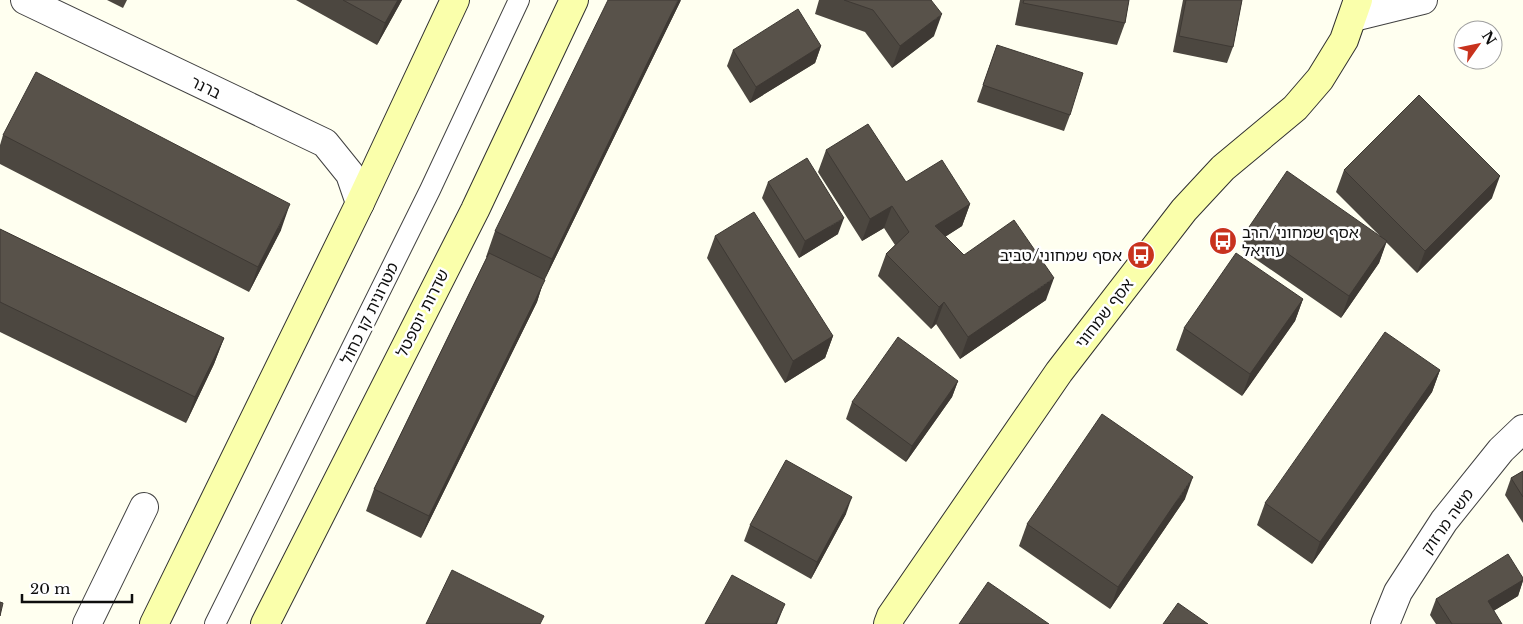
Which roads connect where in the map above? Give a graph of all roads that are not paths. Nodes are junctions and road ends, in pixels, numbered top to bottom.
1 (24, 0) edge
2 (455, 0) edge
3 (519, 0) edge
4 (574, 0) edge
5 (1423, 0) edge
6 (1356, 8) edge
7 (360, 203) junction
8 (1523, 429) edge
9 (144, 508) dead end
10 (87, 624) edge
11 (154, 624) edge
12 (215, 624) edge
13 (265, 624) edge
14 (888, 624) edge
15 (1385, 624) edge

1 - 7 street, ברנר
2 - 7 street
3 - 12 lane, מטרונית קו כחול
4 - 13 street, שדרות יוספטל
5 - 6 street
6 - 14 street, אסף שמחוני
7 - 11 street
8 - 15 street, משה מרזוק
9 - 10 street

